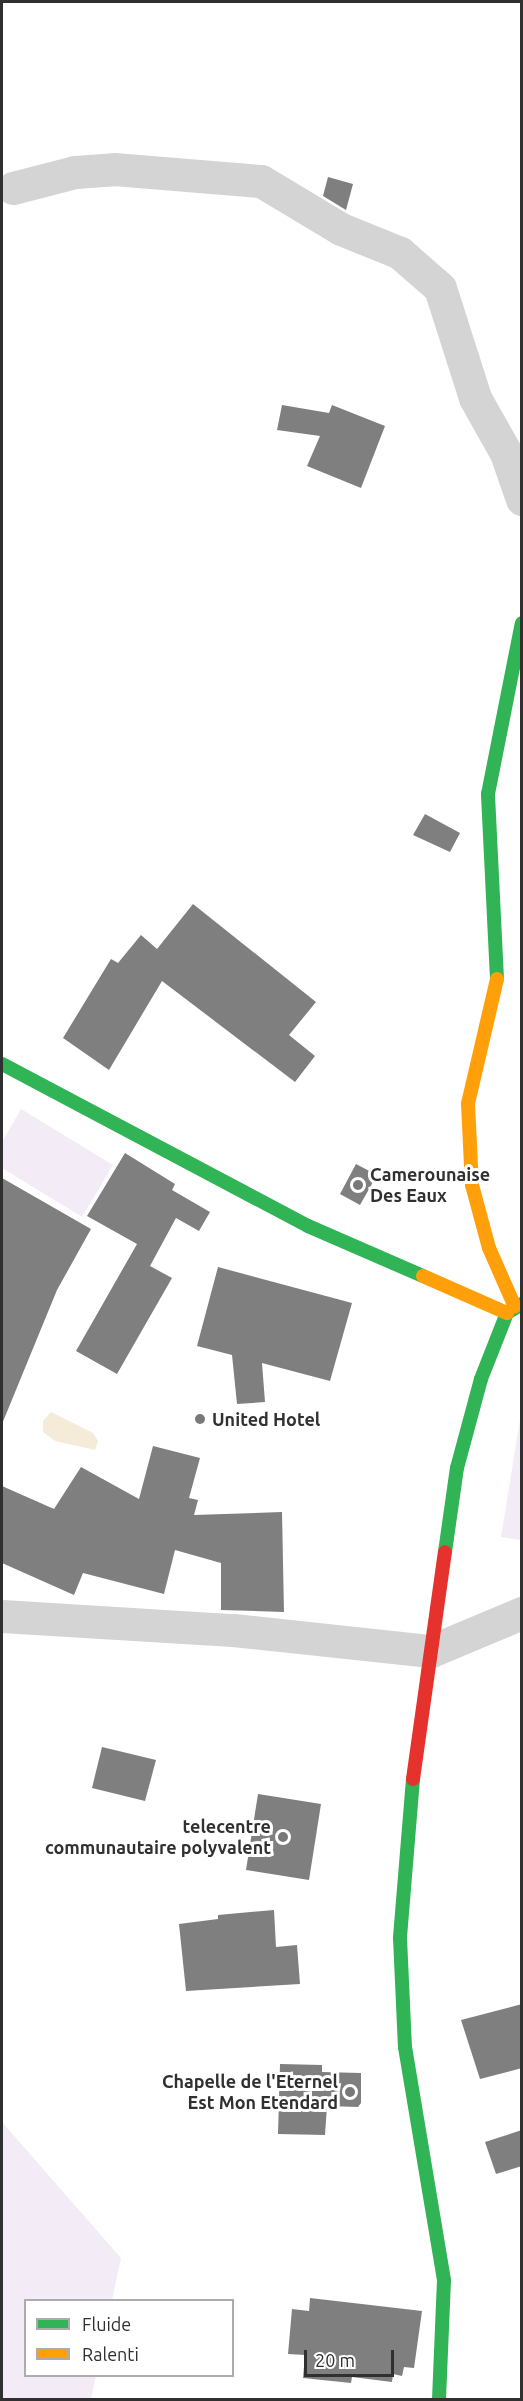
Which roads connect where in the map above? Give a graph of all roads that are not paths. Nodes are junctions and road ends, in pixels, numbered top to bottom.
1 (13, 188) dead end
2 (522, 499) edge
3 (522, 623) edge
4 (2, 1064) edge
5 (514, 1308) edge
6 (522, 1613) edge
7 (2, 1616) edge
8 (431, 1650) junction
9 (439, 2400) edge

1 - 2 street
3 - 5 street
4 - 5 street
5 - 8 street
6 - 8 street
7 - 8 street
8 - 9 street

